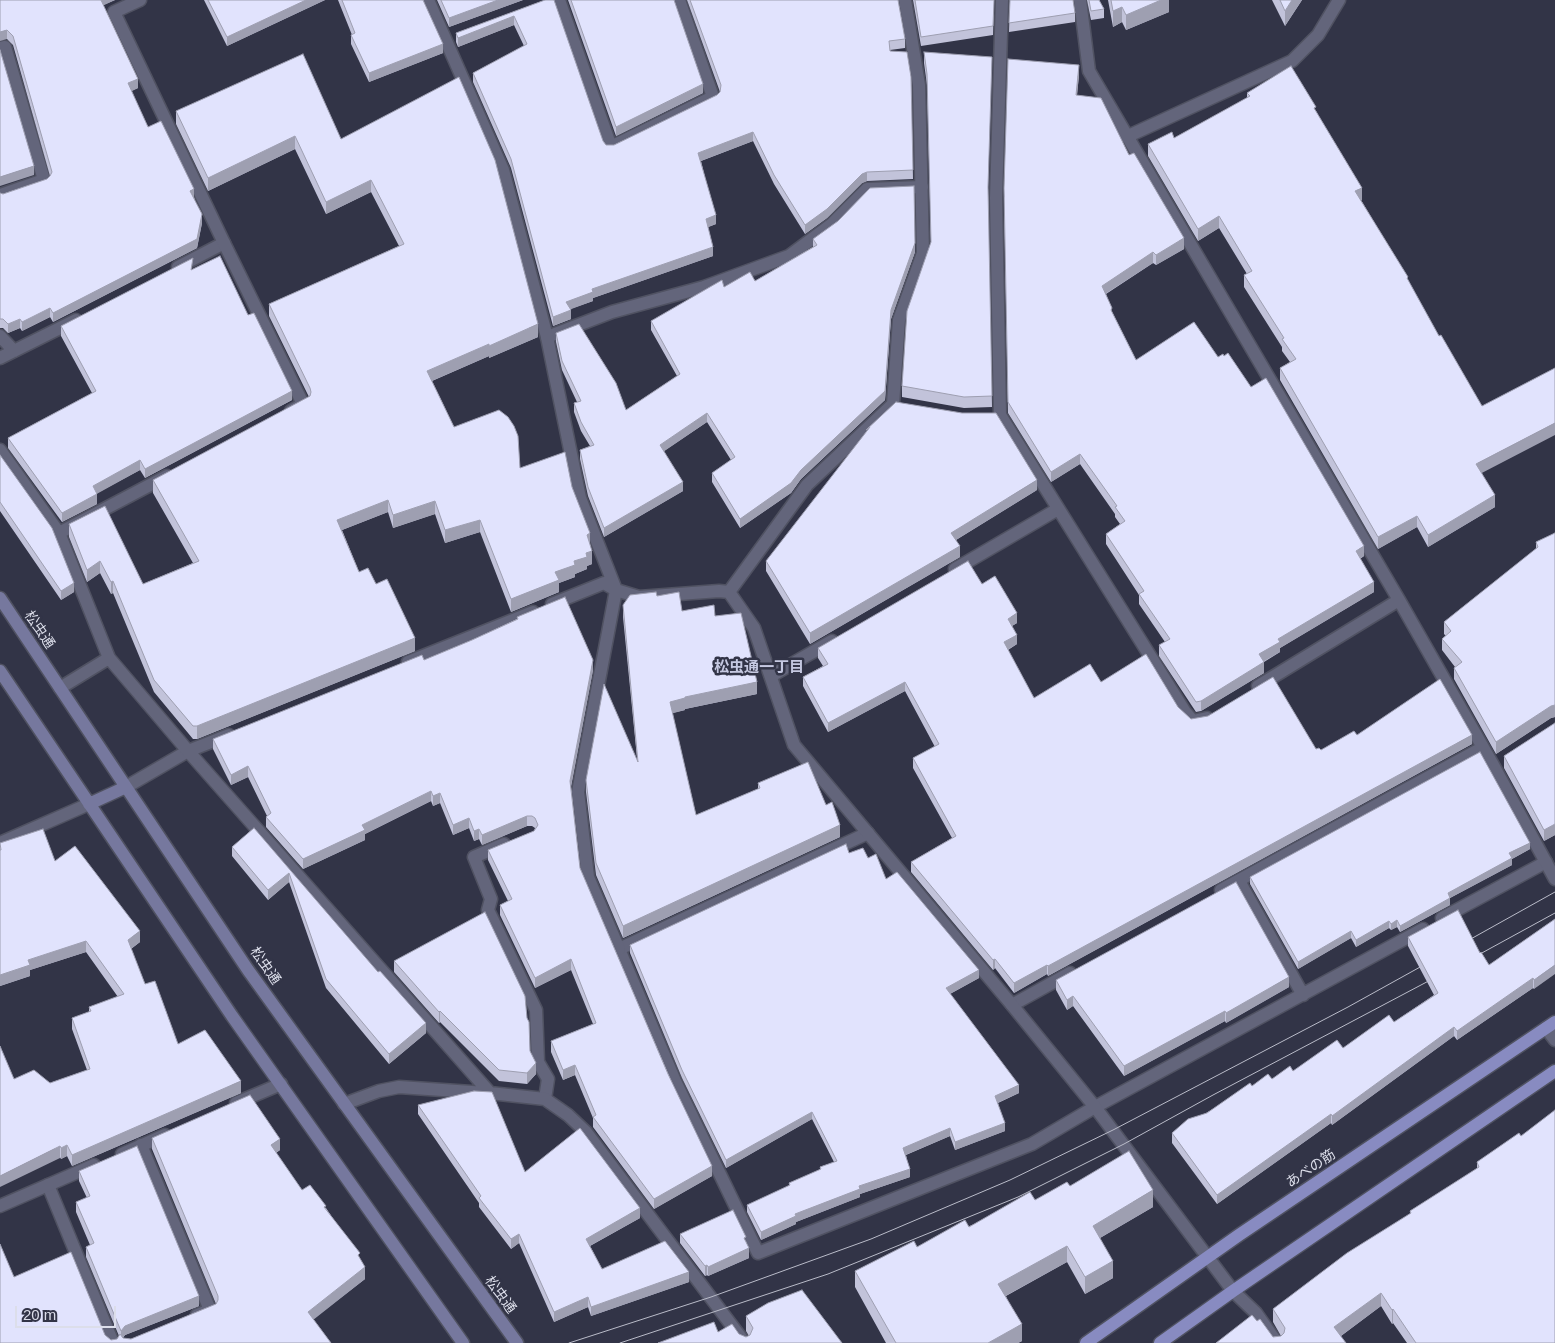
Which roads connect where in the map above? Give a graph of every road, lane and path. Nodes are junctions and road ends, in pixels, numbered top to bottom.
1 (140, 0) edge
2 (428, 0) edge
3 (560, 0) edge
4 (680, 0) edge
5 (905, 0) edge
6 (1002, 0) edge
7 (1080, 0) edge
8 (1339, 0) edge
9 (0, 48) edge
10 (1126, 137) junction
11 (922, 188) junction
12 (0, 195) edge
13 (224, 243) junction
14 (163, 275) edge
15 (84, 315) edge
16 (0, 336) edge
17 (547, 337) junction
18 (14, 351) junction
19 (0, 358) edge
20 (277, 418) edge
21 (0, 450) edge
22 (181, 469) edge
23 (1058, 509) junction
24 (59, 533) junction
25 (948, 573) edge
26 (616, 590) junction
27 (729, 592) junction
28 (0, 598) edge
29 (1399, 600) junction
30 (839, 637) edge
31 (109, 658) junction
32 (401, 665) edge
33 (0, 671) edge
34 (771, 676) junction
35 (60, 688) junction
36 (1247, 693) edge
37 (1221, 709) edge
38 (243, 729) edge
39 (1482, 748) junction
40 (188, 751) junction
41 (126, 787) junction
42 (89, 804) junction
43 (868, 833) junction
44 (514, 840) edge
45 (0, 843) edge
46 (1546, 862) junction
47 (1555, 879) edge
48 (1239, 881) junction
49 (1213, 895) edge
50 (618, 949) junction
51 (1082, 967) edge
52 (1303, 995) junction
53 (1012, 1005) junction
54 (1551, 1025) edge
55 (1555, 1040) edge
56 (1555, 1071) edge
57 (281, 1084) junction
58 (490, 1093) junction
59 (545, 1099) junction
60 (344, 1104) junction
61 (229, 1106) edge
62 (1095, 1107) junction
63 (176, 1130) edge
64 (141, 1145) junction
65 (48, 1185) junction
66 (0, 1206) edge
67 (1208, 1257) junction
68 (1233, 1291) junction
69 (183, 1321) edge
70 (113, 1343) edge
71 (463, 1343) edge
72 (517, 1343) edge
73 (745, 1343) edge
74 (1086, 1343) edge
75 (1160, 1343) edge
76 (1277, 1343) edge

1 - 13 street
2 - 17 street
3 - 4 street
5 - 11 street
6 - 23 street
7 - 10 street
8 - 10 street
9 - 12 street
10 - 29 street
11 - 17 street
11 - 27 street
13 - 14 street
13 - 20 street
15 - 18 street
16 - 18 street
17 - 26 street
18 - 19 street
21 - 24 street
22 - 24 street
23 - 25 street
23 - 37 street
24 - 31 street
26 - 27 street
26 - 32 street
26 - 50 street
27 - 34 street
28 - 35 street, 松虫通
29 - 36 street
29 - 39 street
30 - 34 street
31 - 35 street
31 - 40 street
33 - 42 street
34 - 43 street
35 - 41 street, 松虫通
38 - 40 street
39 - 46 street
39 - 48 street
40 - 41 street
40 - 58 street
41 - 42 street
41 - 60 street, 松虫通
42 - 45 street
42 - 57 street
43 - 50 street
43 - 53 street
44 - 59 street
46 - 47 street
46 - 52 street
48 - 49 street
48 - 52 street
50 - 62 street
51 - 53 street
52 - 62 street
53 - 62 street
54 - 55 street
54 - 67 main road, あべの筋
56 - 68 main road
57 - 61 street
57 - 71 street
58 - 59 street
58 - 60 street
59 - 73 street
60 - 72 street, 松虫通
62 - 67 street
63 - 64 street
64 - 65 street
64 - 69 street
65 - 66 street
65 - 70 street
67 - 68 street
67 - 74 main road, あべの筋
68 - 75 main road
68 - 76 street

